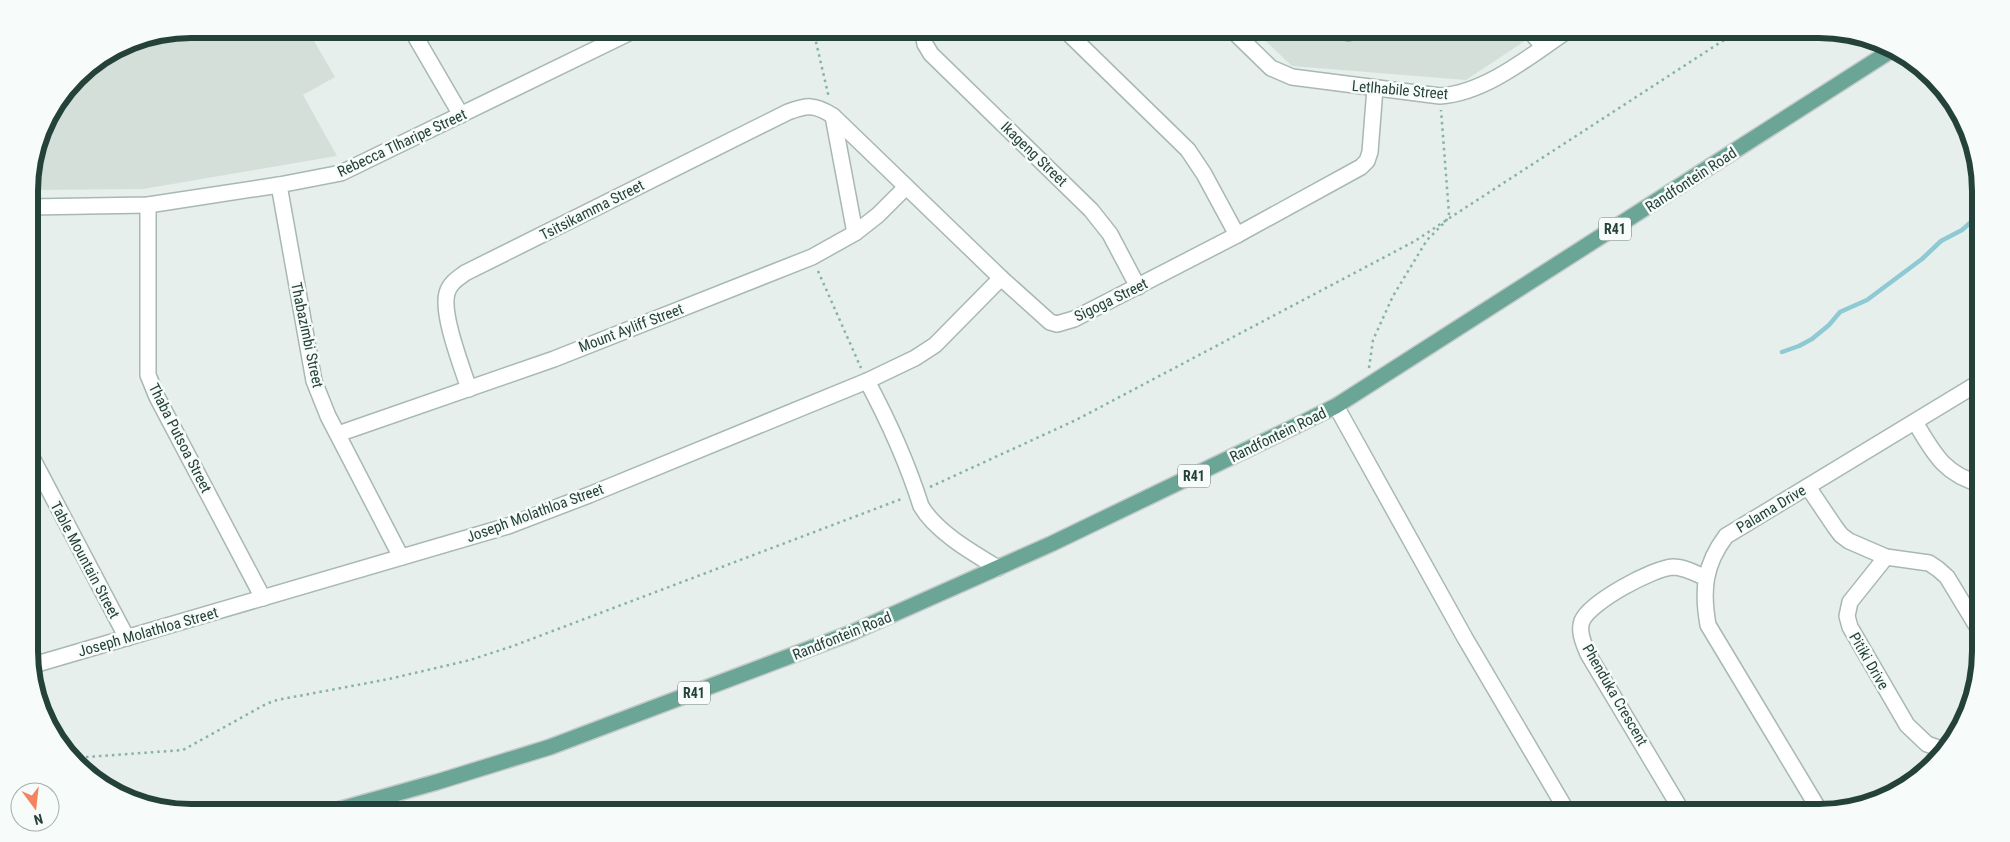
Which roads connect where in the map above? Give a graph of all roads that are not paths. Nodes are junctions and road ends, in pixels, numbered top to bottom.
1 (416, 38) edge
2 (607, 38) edge
3 (924, 38) edge
4 (1073, 38) edge
5 (1240, 38) edge
6 (1536, 38) edge
7 (1556, 38) edge
8 (1543, 46) junction
9 (1887, 53) edge
10 (1374, 88) junction
11 (461, 115) junction
12 (833, 116) junction
13 (279, 185) junction
14 (906, 187) junction
15 (148, 205) junction
16 (38, 207) edge
17 (855, 233) junction
18 (1237, 235) junction
19 (1001, 278) junction
20 (1138, 287) junction
21 (867, 381) junction
22 (1972, 387) edge
23 (469, 389) junction
24 (1336, 406) junction
25 (1915, 422) junction
26 (338, 434) junction
27 (38, 469) edge
28 (1972, 481) edge
29 (1808, 487) junction
30 (401, 557) junction
31 (1886, 557) junction
32 (998, 568) junction
33 (1706, 578) junction
34 (263, 598) junction
35 (1972, 618) edge
36 (127, 638) junction
37 (39, 664) edge
38 (1938, 748) edge
39 (359, 804) edge
40 (1563, 804) edge
41 (1678, 804) edge
42 (1815, 804) edge

1 - 11 street
2 - 11 street, Rebecca Tlharipe Street
3 - 20 street, Ikageng Street
4 - 18 street
5 - 10 street, Letlhabile Street
6 - 8 street
7 - 8 street, Letlhabile Street
8 - 10 street, Letlhabile Street
9 - 24 main road, Randfontein Road / R41
10 - 18 street, Sigoga Street
11 - 13 street, Rebecca Tlharipe Street
12 - 14 street, Sigoga Street
12 - 17 street
12 - 23 street, Tsitsikamma Street
13 - 15 street, Rebecca Tlharipe Street
13 - 26 street, Thabazimbi Street
14 - 17 street, Mount Ayliff Street
14 - 19 street, Sigoga Street
15 - 16 street, Rebecca Tlharipe Street
15 - 34 street, Thaba Putsoa Street
17 - 23 street, Mount Ayliff Street
18 - 20 street, Sigoga Street
19 - 20 street, Sigoga Street
19 - 21 street, Joseph Molathloa Street
21 - 30 street, Joseph Molathloa Street
21 - 32 street
22 - 25 street, Palama Drive
23 - 26 street, Mount Ayliff Street
24 - 32 main road, Randfontein Road / R41
24 - 40 street, Randfontein Road
25 - 28 street
25 - 29 street, Palama Drive
26 - 30 street, Thabazimbi Street
27 - 36 street, Table Mountain Street
29 - 31 street
29 - 33 street, Palama Drive
30 - 34 street, Joseph Molathloa Street
31 - 35 street
31 - 38 street, Pitiki Drive
32 - 39 main road, Randfontein Road / R41
33 - 41 street, Phenduka Crescent
33 - 42 street, Palama Drive
34 - 36 street, Joseph Molathloa Street
36 - 37 street, Joseph Molathloa Street

